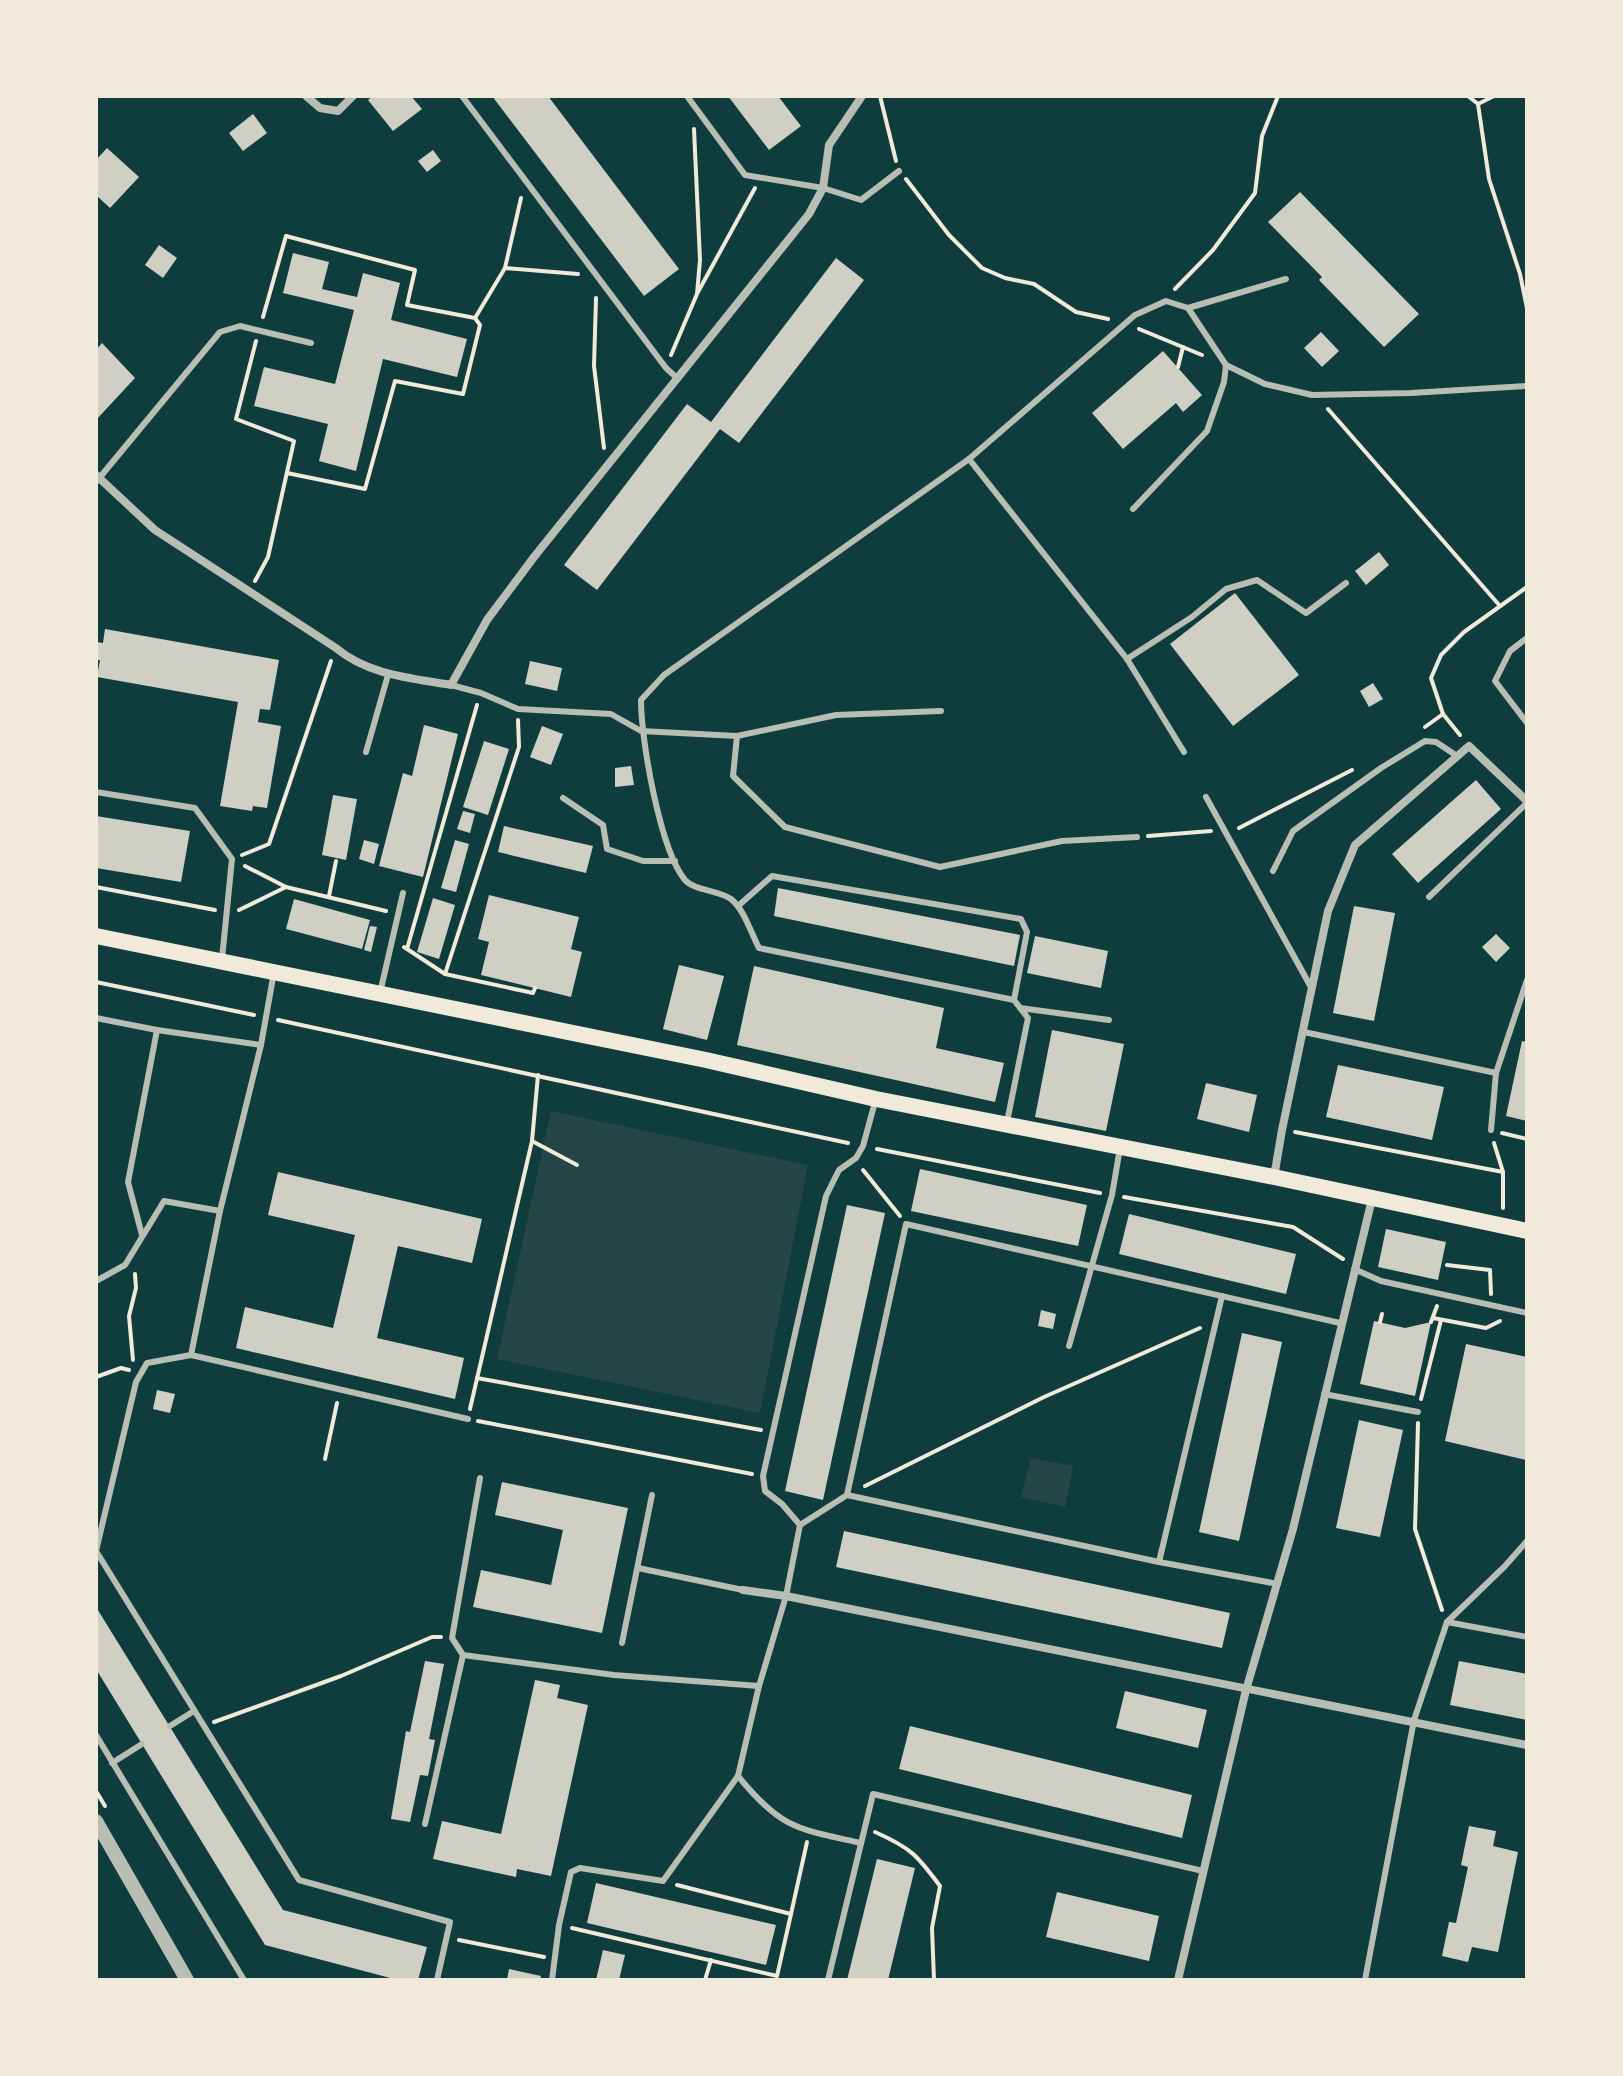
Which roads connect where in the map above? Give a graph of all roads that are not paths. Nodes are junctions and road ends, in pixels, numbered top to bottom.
1 (306, 96) edge
2 (353, 96) edge
3 (462, 96) edge
4 (687, 96) edge
5 (862, 96) edge
6 (899, 171) road end
7 (823, 188) junction
8 (1286, 279) dead end
9 (1188, 308) junction
10 (311, 343) dead end
11 (1226, 365) junction
12 (677, 378) junction
13 (1527, 386) edge
14 (969, 459) junction
15 (97, 479) edge
16 (1133, 509) dead end
17 (1346, 583) dead end
18 (1527, 638) edge
19 (1127, 659) junction
20 (388, 675) junction
21 (451, 685) junction
22 (941, 711) dead end
23 (1527, 723) edge
24 (641, 731) junction
25 (737, 736) junction
26 (366, 752) dead end
27 (1184, 752) dead end
28 (1457, 756) junction
29 (96, 792) edge
30 (1206, 797) dead end
31 (563, 798) dead end
32 (1527, 802) edge
33 (1137, 837) road end
34 (675, 861) junction
35 (1273, 871) dead end
36 (403, 893) dead end
37 (1429, 897) dead end
38 (738, 906) junction
39 (96, 936) edge
40 (221, 961) junction
41 (274, 972) junction
42 (1527, 980) edge
43 (1312, 989) junction
44 (380, 993) junction
45 (1014, 1000) junction
46 (1020, 1008) junction
47 (96, 1018) edge
48 (1109, 1020) dead end
49 (157, 1030) junction
50 (1304, 1032) junction
51 (261, 1045) junction
52 (1496, 1073) junction
53 (876, 1099) junction
54 (1006, 1125) junction
55 (1491, 1130) road end
56 (1120, 1148) junction
57 (1274, 1177) junction
58 (1372, 1198) junction
59 (220, 1211) junction
60 (1527, 1231) edge
61 (142, 1235) junction
62 (1090, 1266) junction
63 (1354, 1269) junction
64 (96, 1281) edge
65 (1222, 1296) junction
66 (1527, 1313) edge
67 (1340, 1323) junction
68 (1069, 1346) dead end
69 (191, 1355) junction
70 (1324, 1394) junction
71 (1418, 1412) road end
72 (468, 1419) road end
73 (480, 1478) dead end
74 (652, 1495) dead end
75 (847, 1495) junction
76 (800, 1525) junction
77 (1527, 1541) edge
78 (1159, 1562) junction
79 (638, 1568) junction
80 (1278, 1584) junction
81 (743, 1590) joint
82 (786, 1596) junction
83 (1447, 1622) junction
84 (1527, 1637) edge
85 (622, 1643) dead end
86 (463, 1655) junction
87 (759, 1686) junction
88 (1246, 1690) junction
89 (194, 1711) junction
90 (1414, 1720) junction
91 (170, 1726) dead end
92 (96, 1735) edge
93 (142, 1744) dead end
94 (1527, 1745) edge
95 (112, 1763) junction
96 (738, 1776) junction
97 (96, 1821) edge
98 (425, 1824) dead end
99 (861, 1843) junction
100 (1203, 1871) junction
101 (187, 1980) edge
102 (244, 1980) edge
103 (437, 1980) edge
104 (552, 1980) edge
105 (828, 1980) edge
106 (1178, 1980) edge
107 (1365, 1980) edge

1 - 2 street
3 - 12 lane
4 - 7 lane
5 - 7 street
6 - 7 lane
7 - 12 street
8 - 9 lane
9 - 11 lane
9 - 14 lane
10 - 15 lane
11 - 13 lane
11 - 16 lane
12 - 21 street
14 - 19 lane
14 - 24 lane
15 - 20 street
17 - 19 lane
18 - 23 lane
19 - 27 lane
20 - 21 street
20 - 26 lane
21 - 24 lane
22 - 25 lane
24 - 25 lane
24 - 34 lane
25 - 33 lane
28 - 32 street
28 - 35 lane
28 - 43 street
29 - 40 lane
30 - 43 lane
31 - 34 lane
32 - 37 lane
34 - 38 lane
36 - 44 lane
38 - 45 lane
38 - 45 lane
39 - 40 main road
40 - 41 main road
41 - 44 main road
41 - 51 lane
42 - 52 lane
43 - 50 street
44 - 53 main road
45 - 46 lane
46 - 48 lane
46 - 54 lane
47 - 49 lane
49 - 51 lane
49 - 61 lane
50 - 52 lane
50 - 57 street
51 - 59 lane
52 - 55 lane
53 - 54 main road
53 - 76 lane
54 - 56 main road
56 - 57 main road
56 - 62 lane
57 - 58 main road
58 - 60 main road
58 - 63 street
59 - 61 lane
59 - 69 lane
61 - 64 lane
62 - 65 lane
62 - 68 lane
62 - 75 lane
63 - 66 lane
63 - 67 street
65 - 67 lane
65 - 78 lane
67 - 70 street
69 - 72 lane
69 - 89 lane
70 - 71 lane
70 - 80 street
73 - 86 lane
74 - 79 lane
75 - 76 lane
75 - 78 lane
76 - 82 lane
77 - 83 lane
78 - 80 lane
79 - 81 lane
79 - 85 lane
80 - 88 street
81 - 82 street
82 - 87 lane
82 - 88 street
83 - 84 lane
83 - 90 lane
86 - 87 lane
86 - 98 lane
87 - 96 lane
88 - 90 street
88 - 100 street
89 - 91 lane
89 - 103 lane
90 - 94 street
90 - 107 lane
92 - 95 lane
93 - 95 lane
95 - 102 lane
96 - 99 lane
96 - 104 lane
97 - 101 street
99 - 100 lane
99 - 105 lane
100 - 106 street

